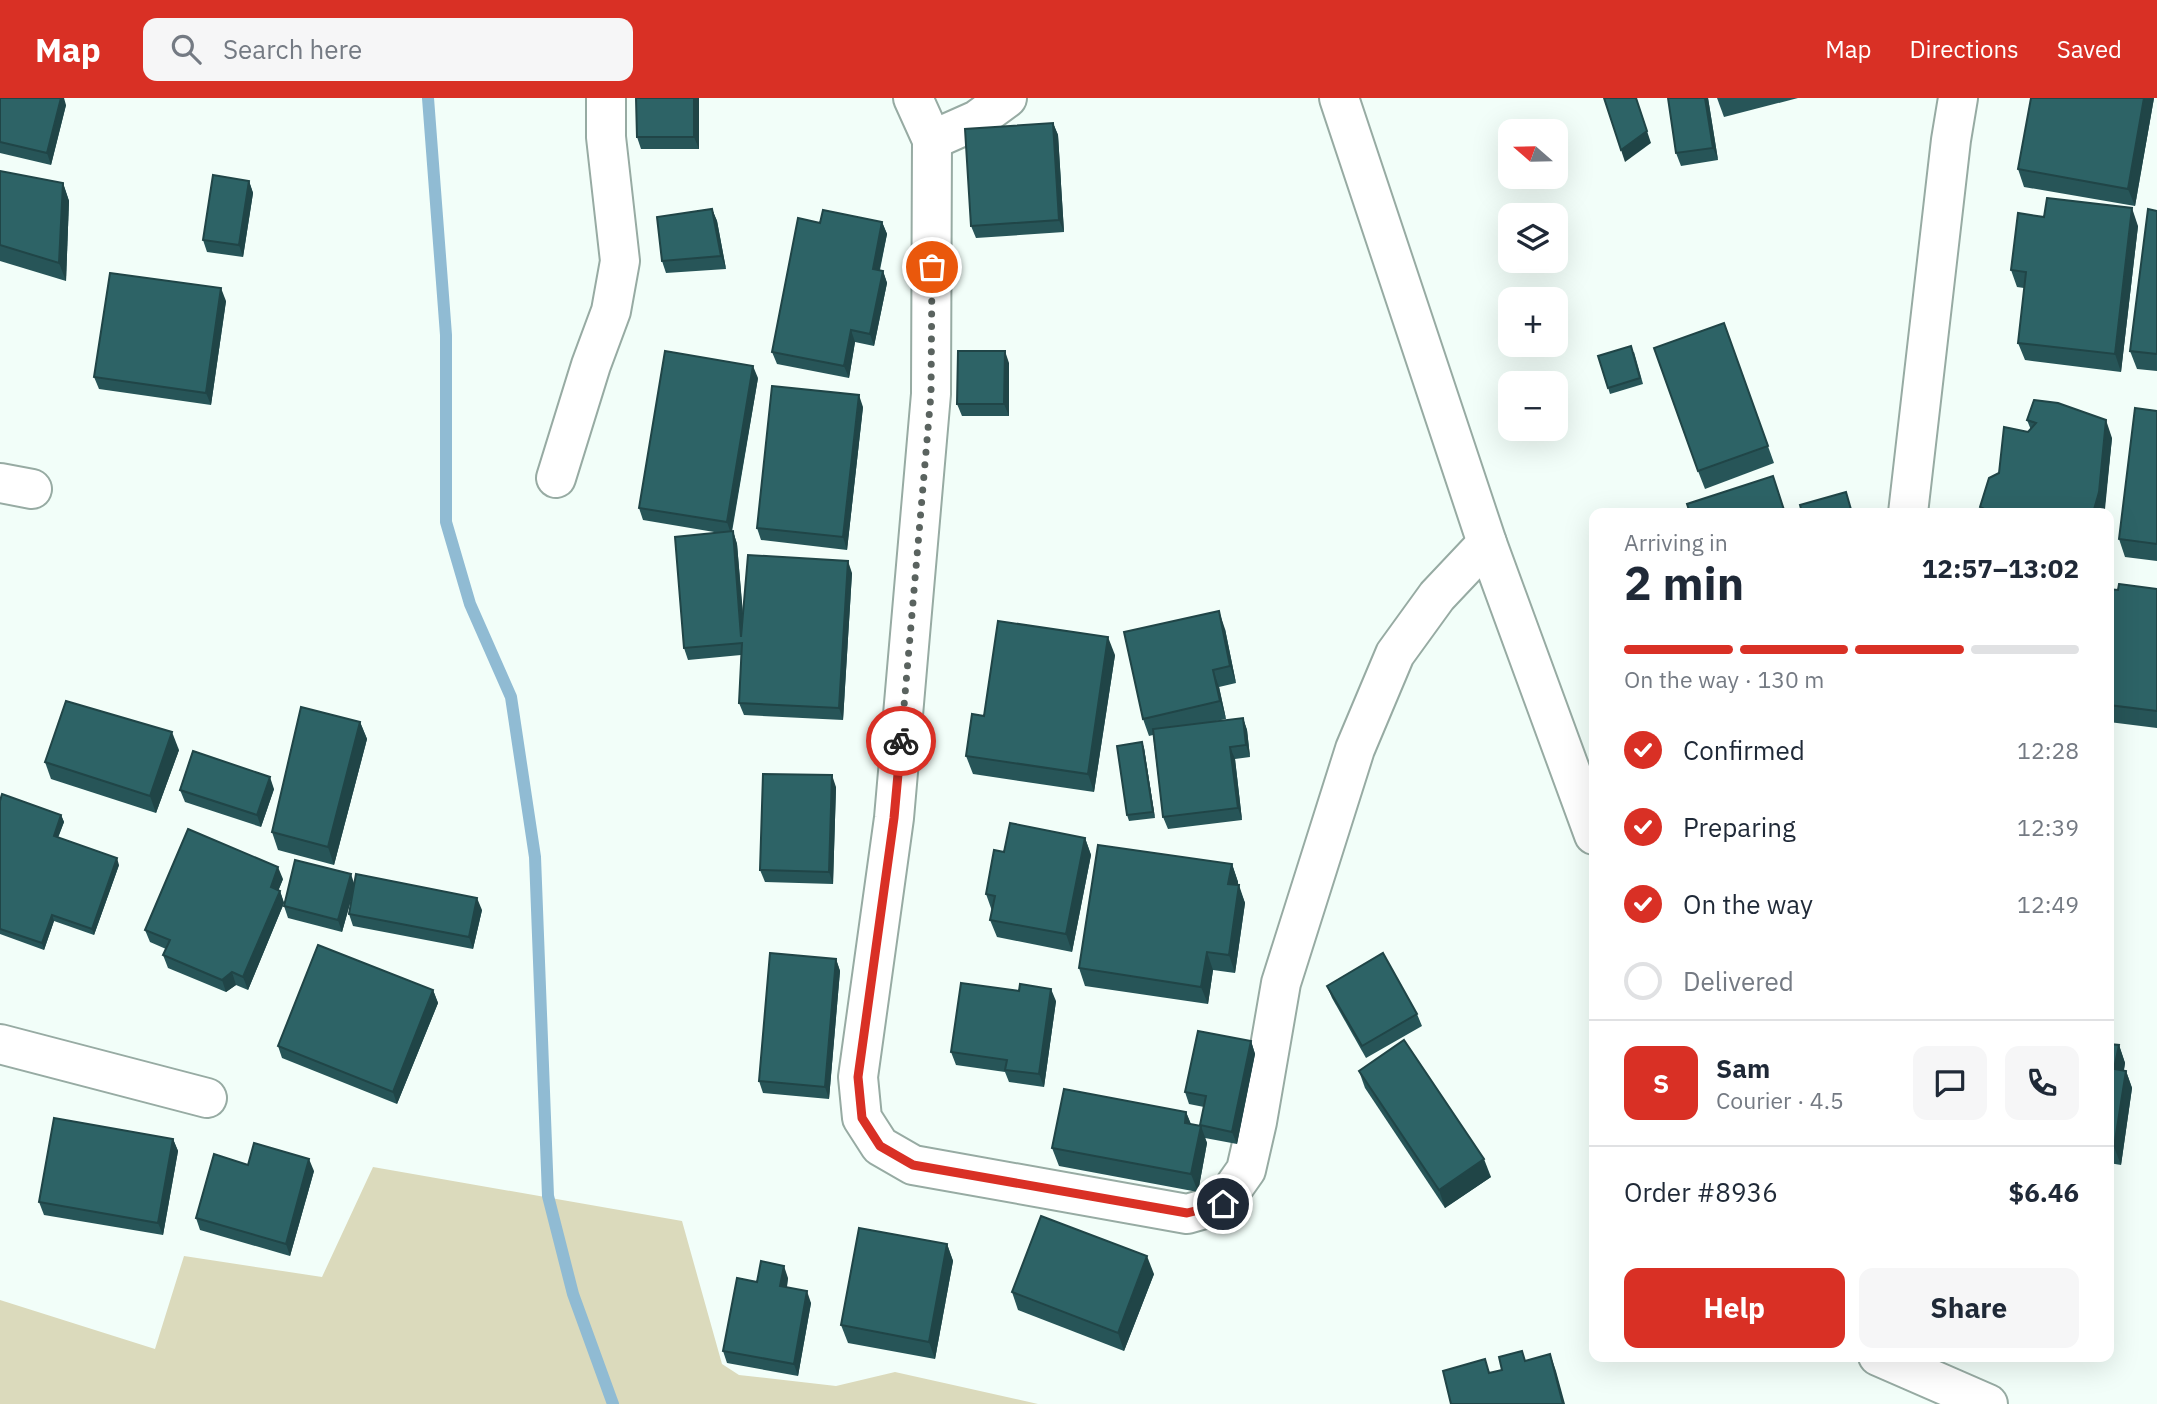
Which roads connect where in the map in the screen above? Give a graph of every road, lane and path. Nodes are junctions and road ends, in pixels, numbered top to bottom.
1 (606, 98) edge
2 (913, 98) edge
3 (1007, 98) edge
4 (1339, 98) edge
5 (1958, 98) edge
6 (932, 141) junction
7 (556, 478) dead end
8 (1909, 508) edge
9 (1486, 543) junction
10 (1589, 821) edge
11 (0, 1044) edge
12 (207, 1098) dead end
13 (1892, 1362) edge
14 (1988, 1404) edge

1 - 7 street
2 - 6 street
3 - 6 street
4 - 9 street
5 - 8 street
6 - 9 street
9 - 10 street
11 - 12 street
13 - 14 street

